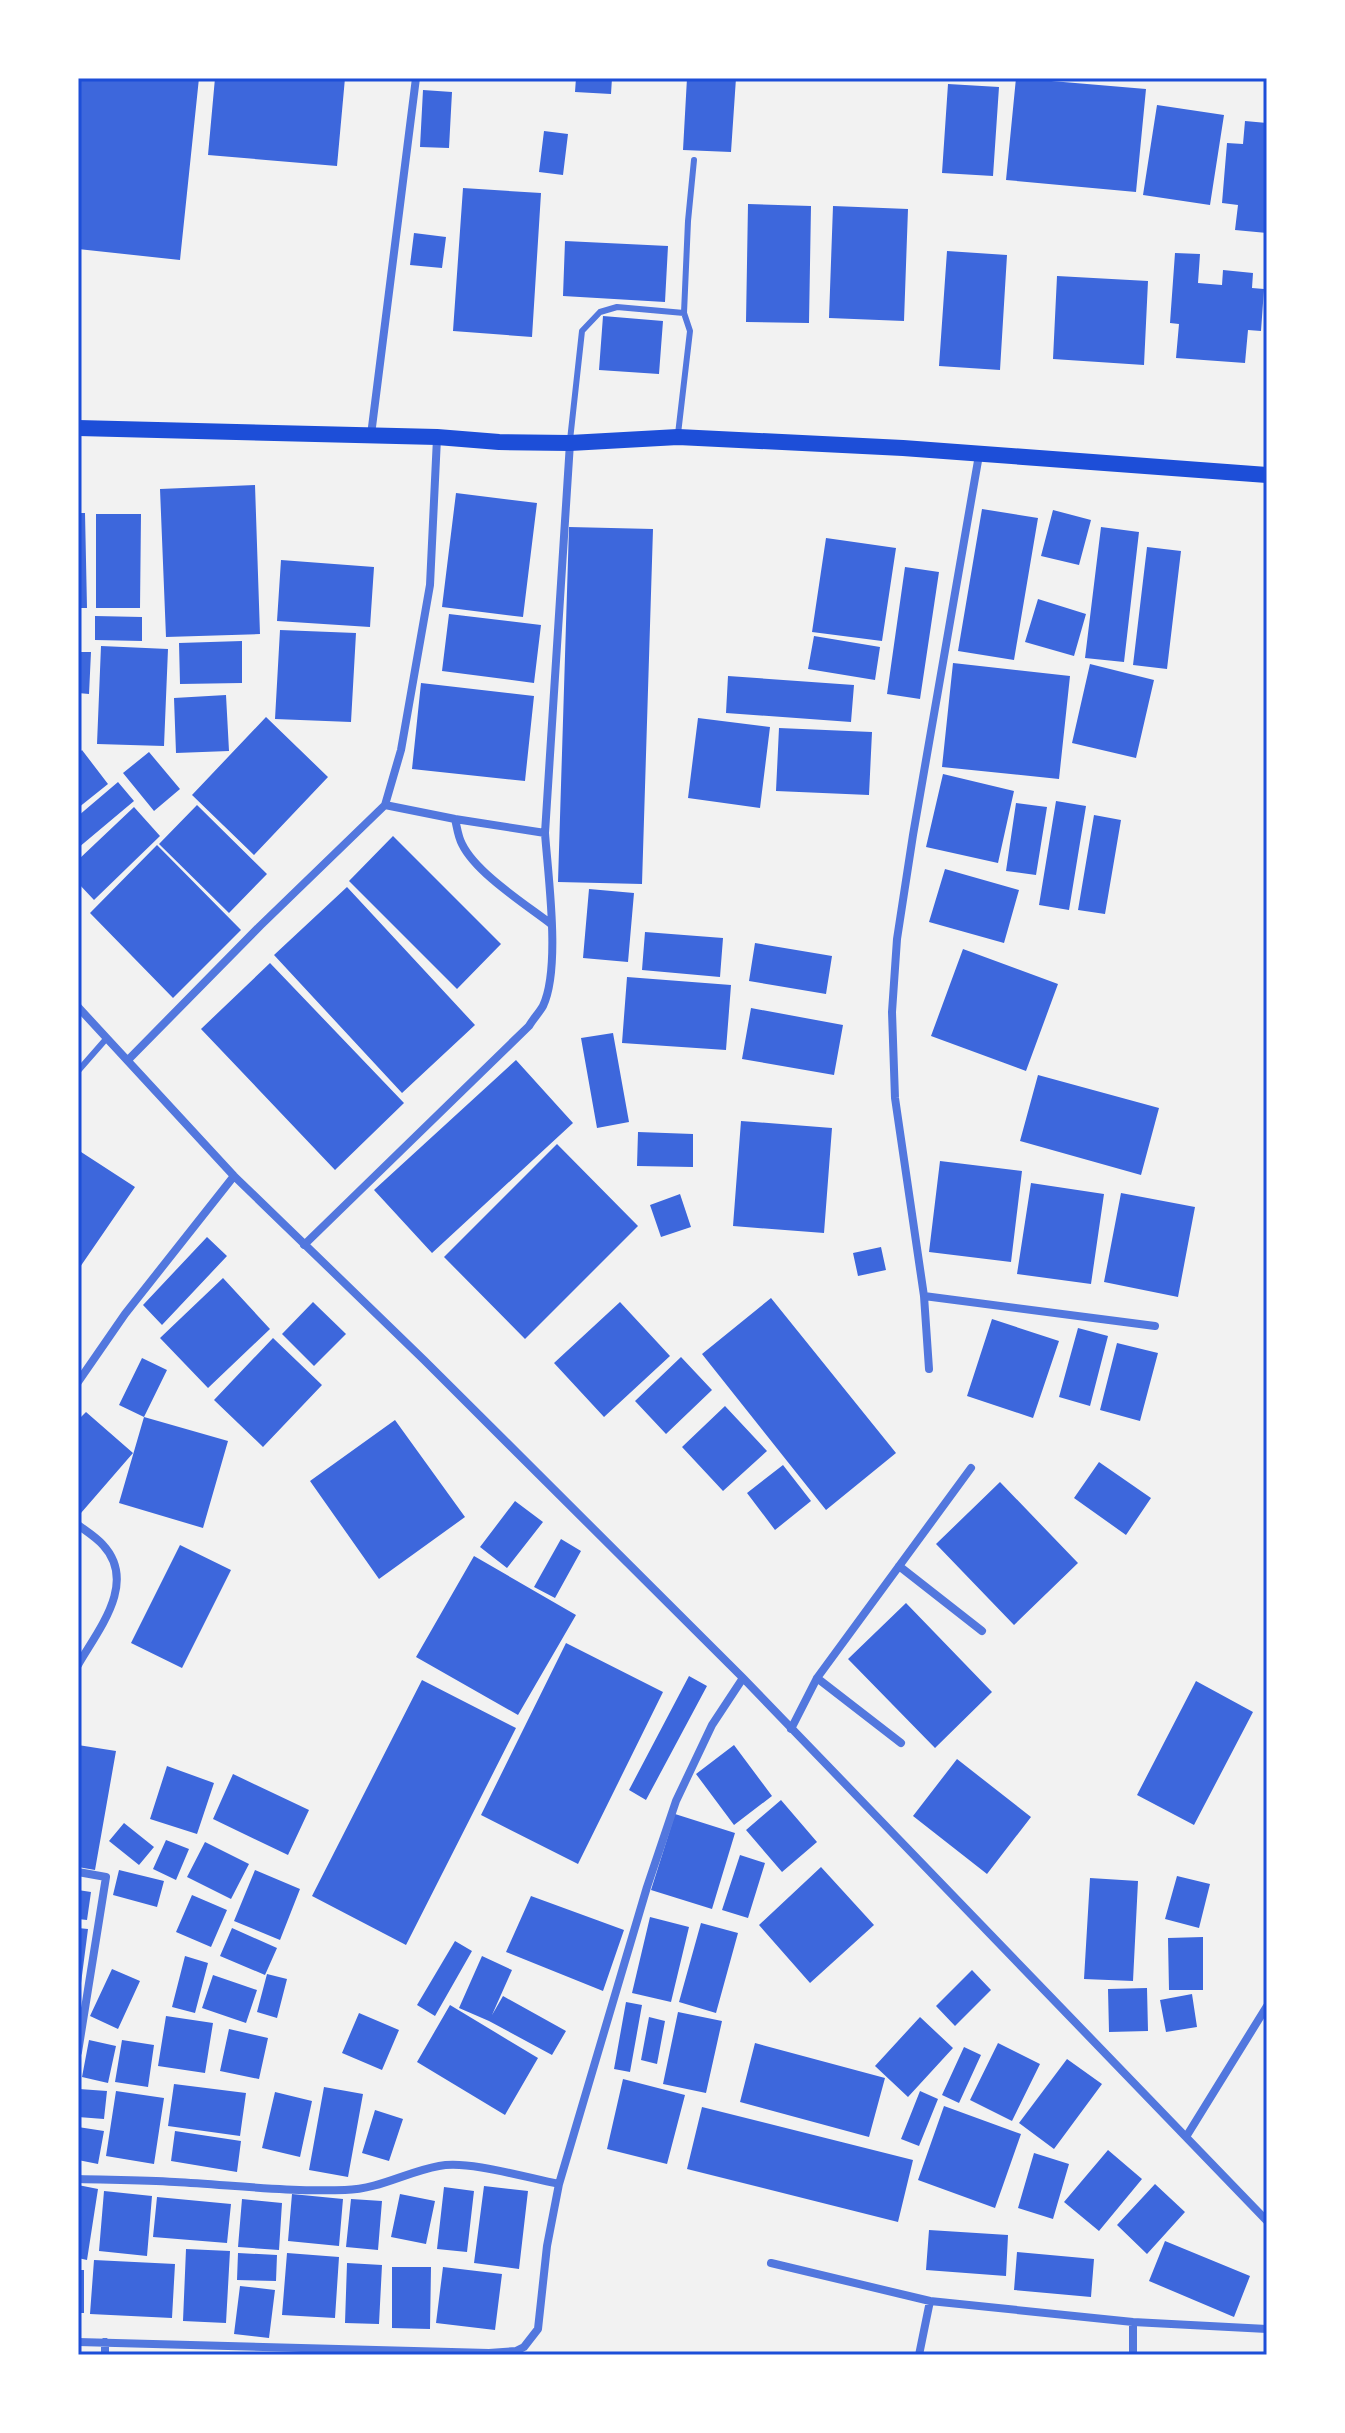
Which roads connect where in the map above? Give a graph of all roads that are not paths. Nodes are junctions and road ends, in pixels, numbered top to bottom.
1 (416, 78) edge
2 (694, 160) dead end
3 (684, 313) junction
4 (78, 428) edge
5 (371, 435) junction
6 (437, 437) junction
7 (678, 437) junction
8 (570, 443) junction
9 (979, 455) junction
10 (1267, 475) edge
11 (385, 805) junction
12 (455, 819) junction
13 (545, 833) junction
14 (551, 924) junction
15 (78, 1007) edge
16 (106, 1039) junction
17 (128, 1060) junction
18 (78, 1071) edge
19 (234, 1176) junction
20 (304, 1245) junction
21 (924, 1296) junction
22 (1155, 1326) dead end
23 (929, 1369) dead end
24 (78, 1382) edge
25 (971, 1468) dead end
26 (78, 1525) edge
27 (899, 1566) junction
28 (982, 1631) dead end
29 (78, 1665) edge
30 (743, 1678) junction
31 (817, 1678) junction
32 (791, 1729) junction
33 (901, 1743) dead end
34 (78, 1872) edge
35 (1267, 2006) edge
36 (78, 2052) edge
37 (1186, 2137) junction
38 (78, 2179) edge
39 (559, 2184) junction
40 (1267, 2221) edge
41 (771, 2263) dead end
42 (930, 2301) junction
43 (1133, 2322) junction
44 (1267, 2329) edge
45 (78, 2342) edge
46 (105, 2342) junction
47 (342, 2353) edge
48 (489, 2354) edge
49 (105, 2355) edge
50 (919, 2355) edge
51 (1133, 2355) edge

1 - 5 street
2 - 3 lane
3 - 7 lane
3 - 8 lane
4 - 5 main road
5 - 6 main road
6 - 8 main road
6 - 11 street
7 - 8 main road
7 - 9 main road
8 - 13 street
9 - 10 main road
9 - 21 street
11 - 12 street
11 - 17 street
12 - 13 street
12 - 14 street
13 - 14 street
14 - 20 street
15 - 16 street
16 - 17 street
16 - 18 lane
17 - 19 street
19 - 20 street
19 - 24 street
20 - 30 street
21 - 22 street
21 - 23 street
25 - 27 street
26 - 29 street
27 - 28 street
27 - 31 street
30 - 32 street
30 - 39 street
31 - 32 street
31 - 33 street
32 - 37 street
34 - 36 street
35 - 37 street
37 - 40 street
38 - 39 street
39 - 48 street
41 - 42 street
42 - 43 street
42 - 50 street
43 - 44 street
43 - 51 street
45 - 46 street
46 - 47 street
46 - 49 street
47 - 48 street

